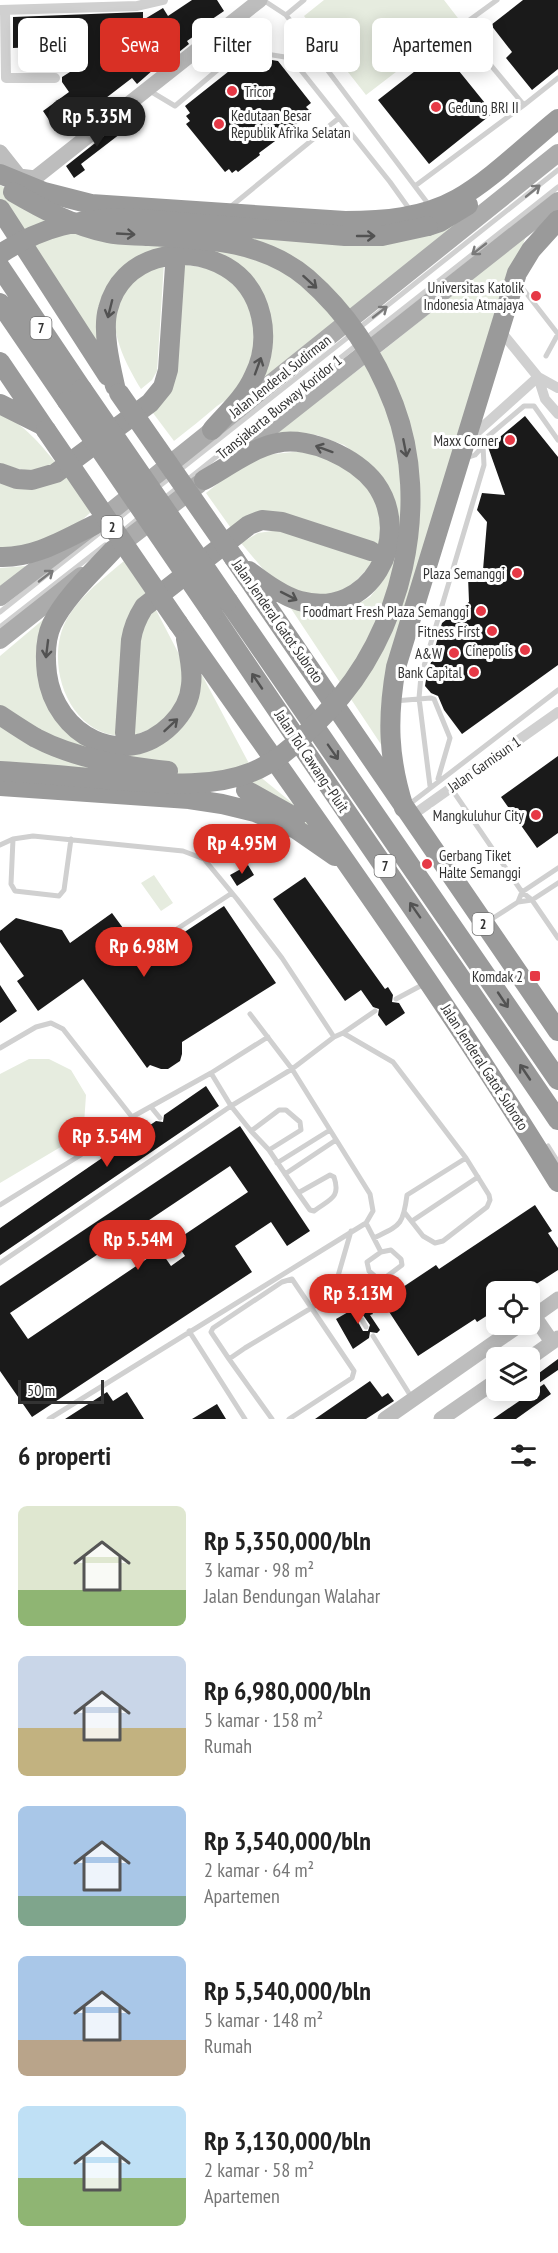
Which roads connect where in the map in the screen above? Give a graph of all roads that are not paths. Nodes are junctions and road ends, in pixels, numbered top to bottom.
1 (163, 0) edge
2 (261, 0) edge
3 (304, 0) edge
4 (497, 0) edge
5 (48, 5) edge
6 (3, 10) edge
7 (286, 15) junction
8 (238, 18) edge
9 (192, 54) edge
10 (272, 55) edge
11 (215, 72) edge
12 (55, 78) dead end
13 (558, 78) edge
14 (147, 90) junction
15 (524, 105) junction
16 (339, 118) junction
17 (558, 119) edge
18 (558, 134) edge
19 (0, 152) edge
20 (558, 153) edge
21 (558, 170) edge
22 (0, 174) edge
23 (415, 186) junction
24 (558, 187) edge
25 (7, 188) edge
26 (558, 201) edge
27 (0, 209) edge
28 (223, 213) junction
29 (424, 217) junction
30 (558, 220) edge
31 (0, 254) edge
32 (175, 266) dead end
33 (0, 267) edge
34 (515, 279) junction
35 (0, 303) edge
36 (499, 329) junction
37 (546, 356) dead end
38 (0, 362) edge
39 (538, 377) junction
40 (558, 387) edge
41 (117, 389) junction
42 (75, 395) junction
43 (0, 404) edge
44 (558, 414) edge
45 (45, 428) junction
46 (212, 430) junction
47 (558, 440) edge
48 (483, 446) junction
49 (460, 453) junction
50 (0, 473) edge
51 (204, 480) junction
52 (149, 494) dead end
53 (140, 502) dead end
54 (156, 505) dead end
55 (147, 512) dead end
56 (94, 525) junction
57 (113, 550) junction
58 (371, 551) dead end
59 (0, 557) edge
60 (237, 562) junction
61 (0, 597) edge
62 (0, 612) edge
63 (180, 626) junction
64 (0, 627) edge
65 (0, 640) edge
66 (558, 690) edge
67 (419, 698) junction
68 (390, 701) junction
69 (558, 712) edge
70 (0, 715) edge
71 (125, 733) dead end
72 (0, 771) edge
73 (437, 781) junction
74 (0, 786) edge
75 (430, 786) junction
76 (451, 788) junction
77 (410, 816) junction
78 (329, 838) junction
79 (12, 839) junction
80 (71, 839) junction
81 (0, 845) edge
82 (345, 862) junction
83 (558, 868) edge
84 (558, 883) edge
85 (522, 892) junction
86 (232, 893) junction
87 (532, 900) junction
88 (518, 902) junction
89 (483, 925) junction
90 (558, 938) edge
91 (153, 944) dead end
92 (428, 982) junction
93 (396, 999) dead end
94 (375, 1011) dead end
95 (250, 1014) dead end
96 (558, 1032) edge
97 (344, 1033) junction
98 (268, 1037) junction
99 (334, 1037) junction
100 (558, 1045) edge
101 (0, 1048) edge
102 (292, 1069) junction
103 (211, 1073) junction
104 (558, 1080) edge
105 (231, 1106) junction
106 (151, 1107) junction
107 (132, 1117) junction
108 (160, 1118) dead end
109 (558, 1120) edge
110 (522, 1124) junction
111 (330, 1130) junction
112 (251, 1131) junction
113 (336, 1140) junction
114 (269, 1150) junction
115 (555, 1156) edge
116 (466, 1158) junction
117 (277, 1162) junction
118 (285, 1174) junction
119 (478, 1177) junction
120 (558, 1182) edge
121 (298, 1193) junction
122 (0, 1204) edge
123 (405, 1213) junction
124 (412, 1221) junction
125 (366, 1222) junction
126 (351, 1231) junction
127 (374, 1238) junction
128 (381, 1252) junction
129 (0, 1263) edge
130 (341, 1290) junction
131 (558, 1299) edge
132 (313, 1307) junction
133 (354, 1309) dead end
134 (540, 1312) edge
135 (362, 1320) dead end
136 (366, 1327) dead end
137 (540, 1329) edge
138 (189, 1331) junction
139 (506, 1335) edge
140 (373, 1336) dead end
141 (555, 1340) edge
142 (540, 1351) edge
143 (229, 1359) junction
144 (486, 1388) edge
145 (413, 1399) junction
146 (49, 1419) edge
147 (245, 1419) edge
148 (272, 1419) edge
149 (289, 1419) edge
150 (385, 1419) edge
151 (441, 1419) edge

1 - 5 street
2 - 7 lane
2 - 8 street
3 - 7 lane
4 - 15 lane
5 - 6 street
6 - 12 street
7 - 23 lane
9 - 14 street
10 - 16 lane
11 - 14 lane
13 - 15 lane
14 - 19 street
15 - 23 lane
16 - 28 lane
16 - 29 lane
17 - 29 highway
18 - 29 highway
20 - 46 main road, Jalan Jenderal Sudirman
52 -> 21 lane, Transjakarta Busway Koridor 1
22 - 28 highway
23 - 29 lane
24 -> 54 lane, Transjakarta Busway Koridor 1
25 -> 72 highway, bridge
26 - 51 main road
27 - 41 highway, Jalan Jenderal Gatot Subroto / 2
28 - 29 highway
31 -> 29 highway, bridge
30 - 34 highway
32 - 50 highway
33 - 42 highway, 7
34 - 36 highway
34 - 37 lane
35 - 42 highway, 7
36 - 39 street
36 - 49 highway
38 - 45 highway, Jalan Jenderal Gatot Subroto / 2
39 - 40 street
39 - 44 street
39 - 49 street
46 -> 41 highway
41 - 60 highway, Jalan Jenderal Gatot Subroto / 2, bridge
42 -> 104 highway, Jalan Tol Cawang–Pluit / 7, bridge
109 -> 42 highway, Jalan Tol Cawang–Pluit / 7, bridge
43 - 45 highway
45 - 63 highway, Jalan Jenderal Gatot Subroto / 2, bridge
46 - 56 main road, Jalan Jenderal Sudirman
47 - 48 lane
48 - 49 lane
48 - 67 lane
49 - 68 highway
51 - 57 main road
60 -> 51 highway
62 -> 53 lane
55 - 64 lane
56 - 59 highway
56 - 61 main road, Jalan Jenderal Sudirman
57 -> 63 highway
57 - 65 main road
58 - 71 highway
60 - 77 highway, Jalan Jenderal Gatot Subroto / 2
63 - 78 highway, Jalan Jenderal Gatot Subroto / 2
66 - 73 lane
67 - 68 lane
67 - 73 lane
67 - 75 lane
68 - 77 highway
69 - 76 street, Jalan Garnisun 1
70 - 78 highway, bridge
73 - 75 lane
74 - 82 highway
75 - 77 lane
76 - 77 street, Jalan Garnisun 1
76 - 85 lane
77 - 89 highway, Jalan Jenderal Gatot Subroto / 2
77 - 100 highway
78 - 82 highway, Jalan Jenderal Gatot Subroto / 2
79 - 80 lane
79 - 80 lane
79 - 81 lane
80 - 86 lane
82 - 92 highway, Jalan Jenderal Gatot Subroto / 2
83 - 85 lane
84 - 87 lane
85 - 87 lane
85 - 88 lane
86 - 91 lane
86 - 99 lane
87 - 88 lane
87 - 90 lane
88 - 89 lane
89 - 96 highway, Jalan Jenderal Gatot Subroto / 2
92 - 93 lane
92 - 110 highway, Jalan Jenderal Gatot Subroto / 2
94 - 97 lane
95 - 98 lane
97 - 99 lane
97 - 116 lane
98 - 102 lane
98 - 103 lane
99 - 102 lane
101 - 107 lane
102 - 105 lane
102 - 111 lane
103 - 105 lane
103 - 106 lane
105 - 112 lane
105 - 129 lane
106 - 107 lane
106 - 108 lane
107 - 122 lane
110 - 115 highway
110 - 120 highway, Jalan Jenderal Gatot Subroto / 2
111 - 113 lane
111 - 117 lane
112 - 114 lane
112 - 114 lane
113 - 118 lane
113 - 125 lane
114 - 117 lane
116 - 119 lane
116 - 123 lane
117 - 118 lane
118 - 121 lane
119 - 124 lane
119 - 124 lane
121 - 121 lane
123 - 124 lane
123 - 127 lane
125 - 126 lane
125 - 127 lane
126 - 130 lane
126 - 138 lane
127 - 128 lane
128 - 128 lane
130 - 132 lane
130 - 133 lane
131 - 134 street
132 - 143 lane
132 - 143 lane
132 - 149 lane
135 - 136 lane
137 - 141 street
138 - 146 lane
138 - 147 lane
139 - 145 street
140 - 145 lane
141 - 142 street
143 - 148 lane
144 - 151 street
145 - 150 street

